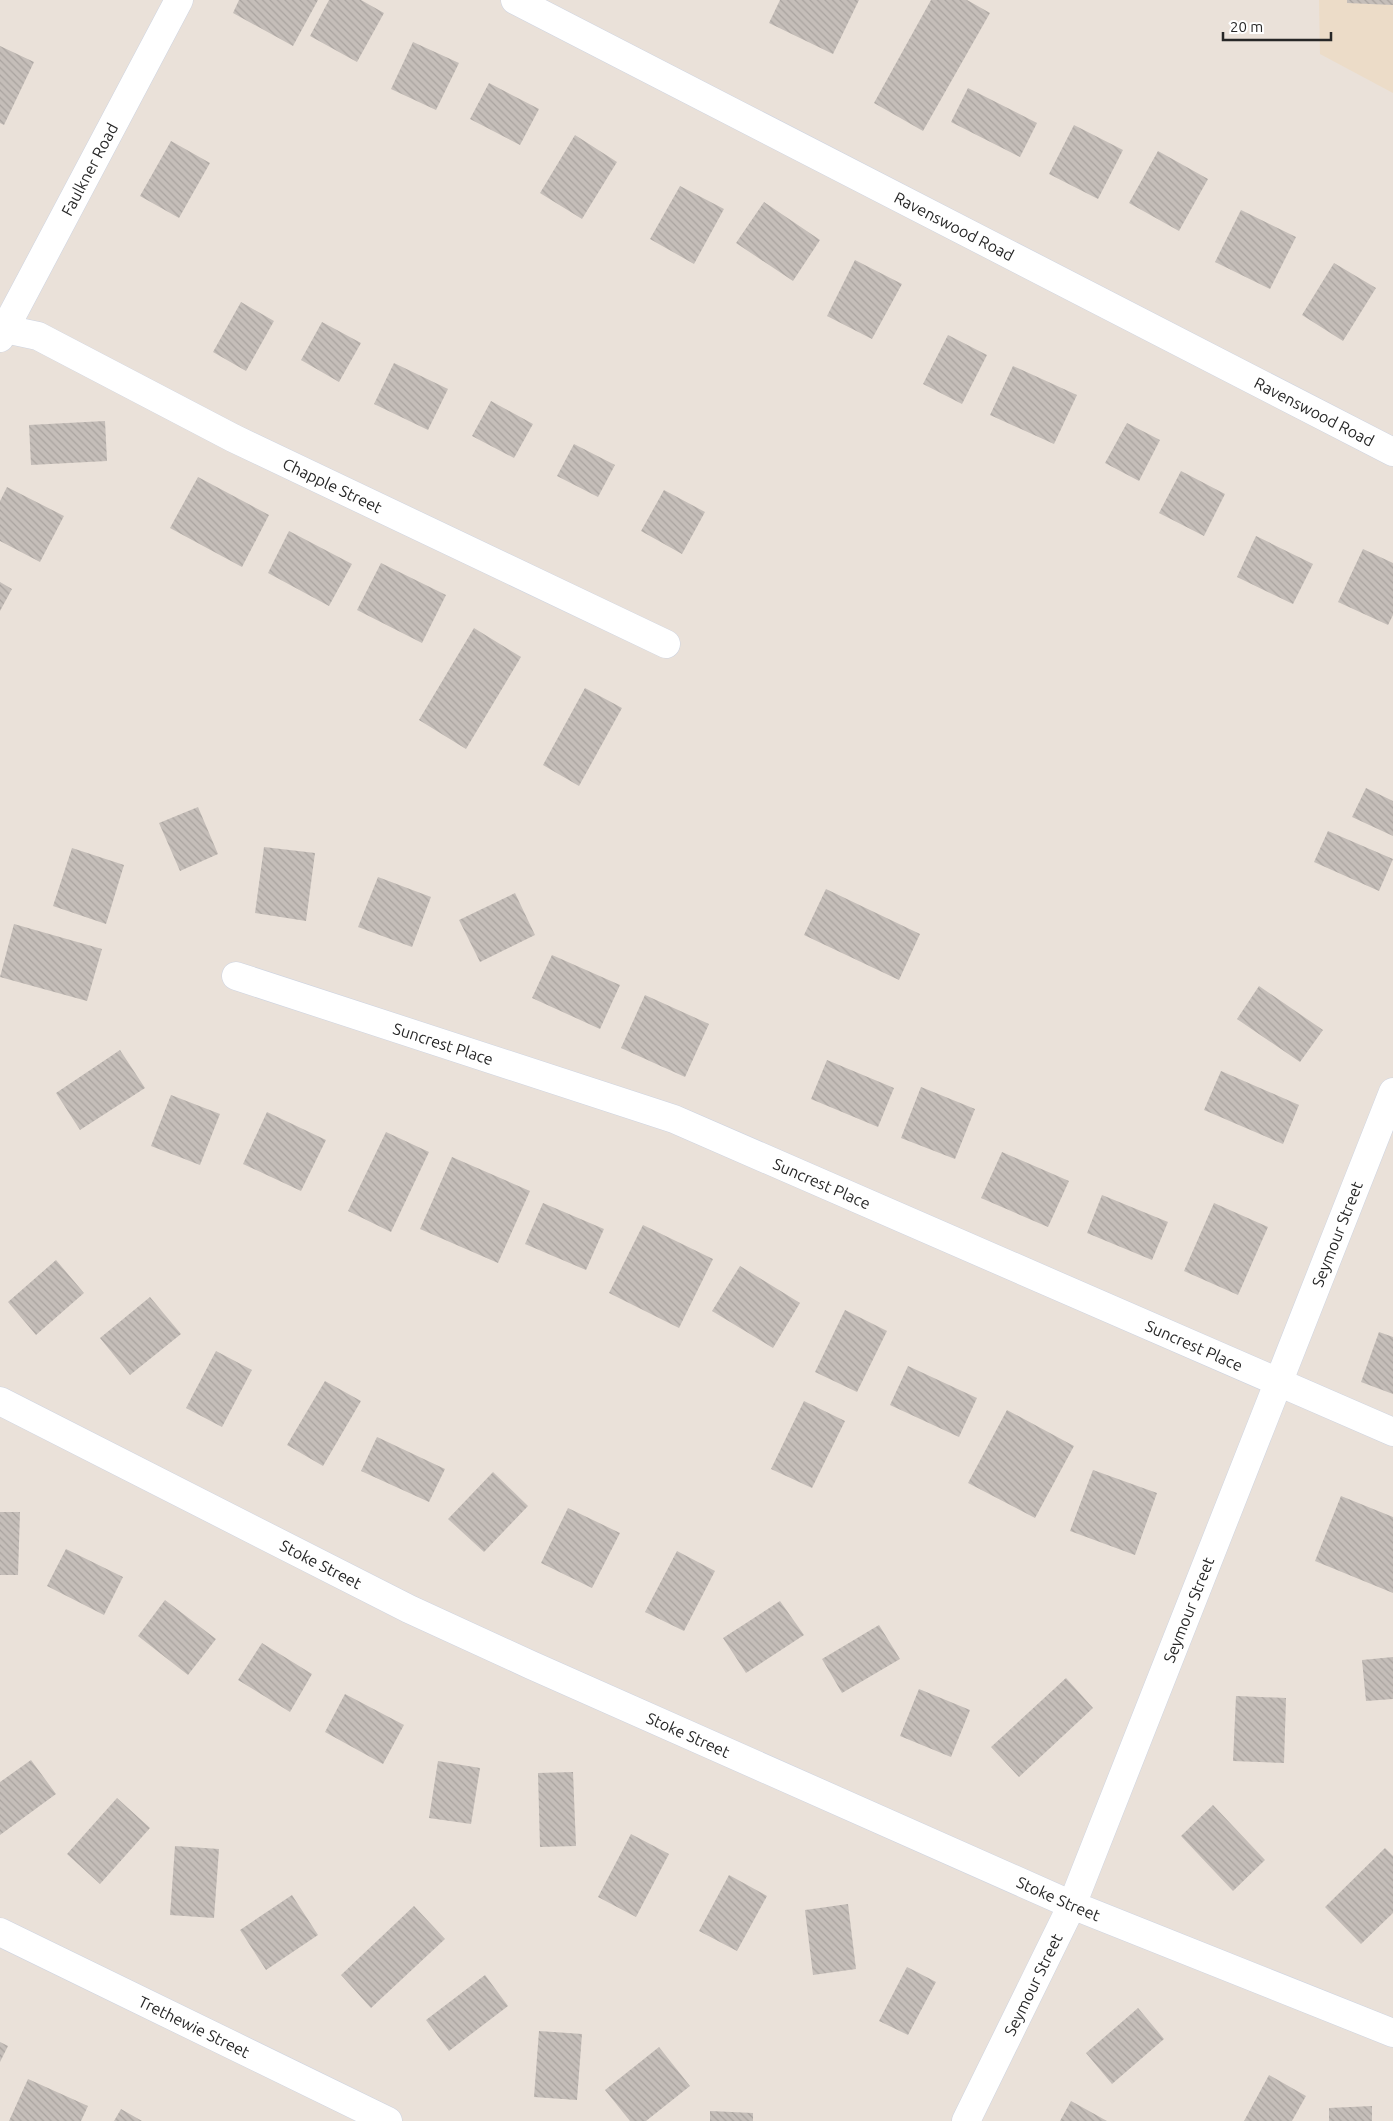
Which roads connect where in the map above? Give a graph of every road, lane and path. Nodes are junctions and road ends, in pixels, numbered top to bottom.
1 (180, 0) edge
2 (515, 0) edge
3 (2, 332) edge
4 (1393, 452) edge
5 (666, 644) dead end
6 (236, 976) dead end
7 (1393, 1092) edge
8 (1279, 1381) junction
9 (0, 1401) edge
10 (1393, 1432) edge
11 (1072, 1905) junction
12 (0, 1932) edge
13 (1393, 2033) edge
14 (388, 2121) edge
15 (966, 2121) edge

1 - 3 street, Faulkner Road
2 - 4 street, Ravenswood Road
3 - 5 street, Chapple Street
6 - 8 street, Suncrest Place
7 - 8 street, Seymour Street
8 - 10 street, Suncrest Place
8 - 11 street, Seymour Street
9 - 11 street, Stoke Street
11 - 13 street, Stoke Street
11 - 15 street, Seymour Street
12 - 14 street, Trethewie Street

